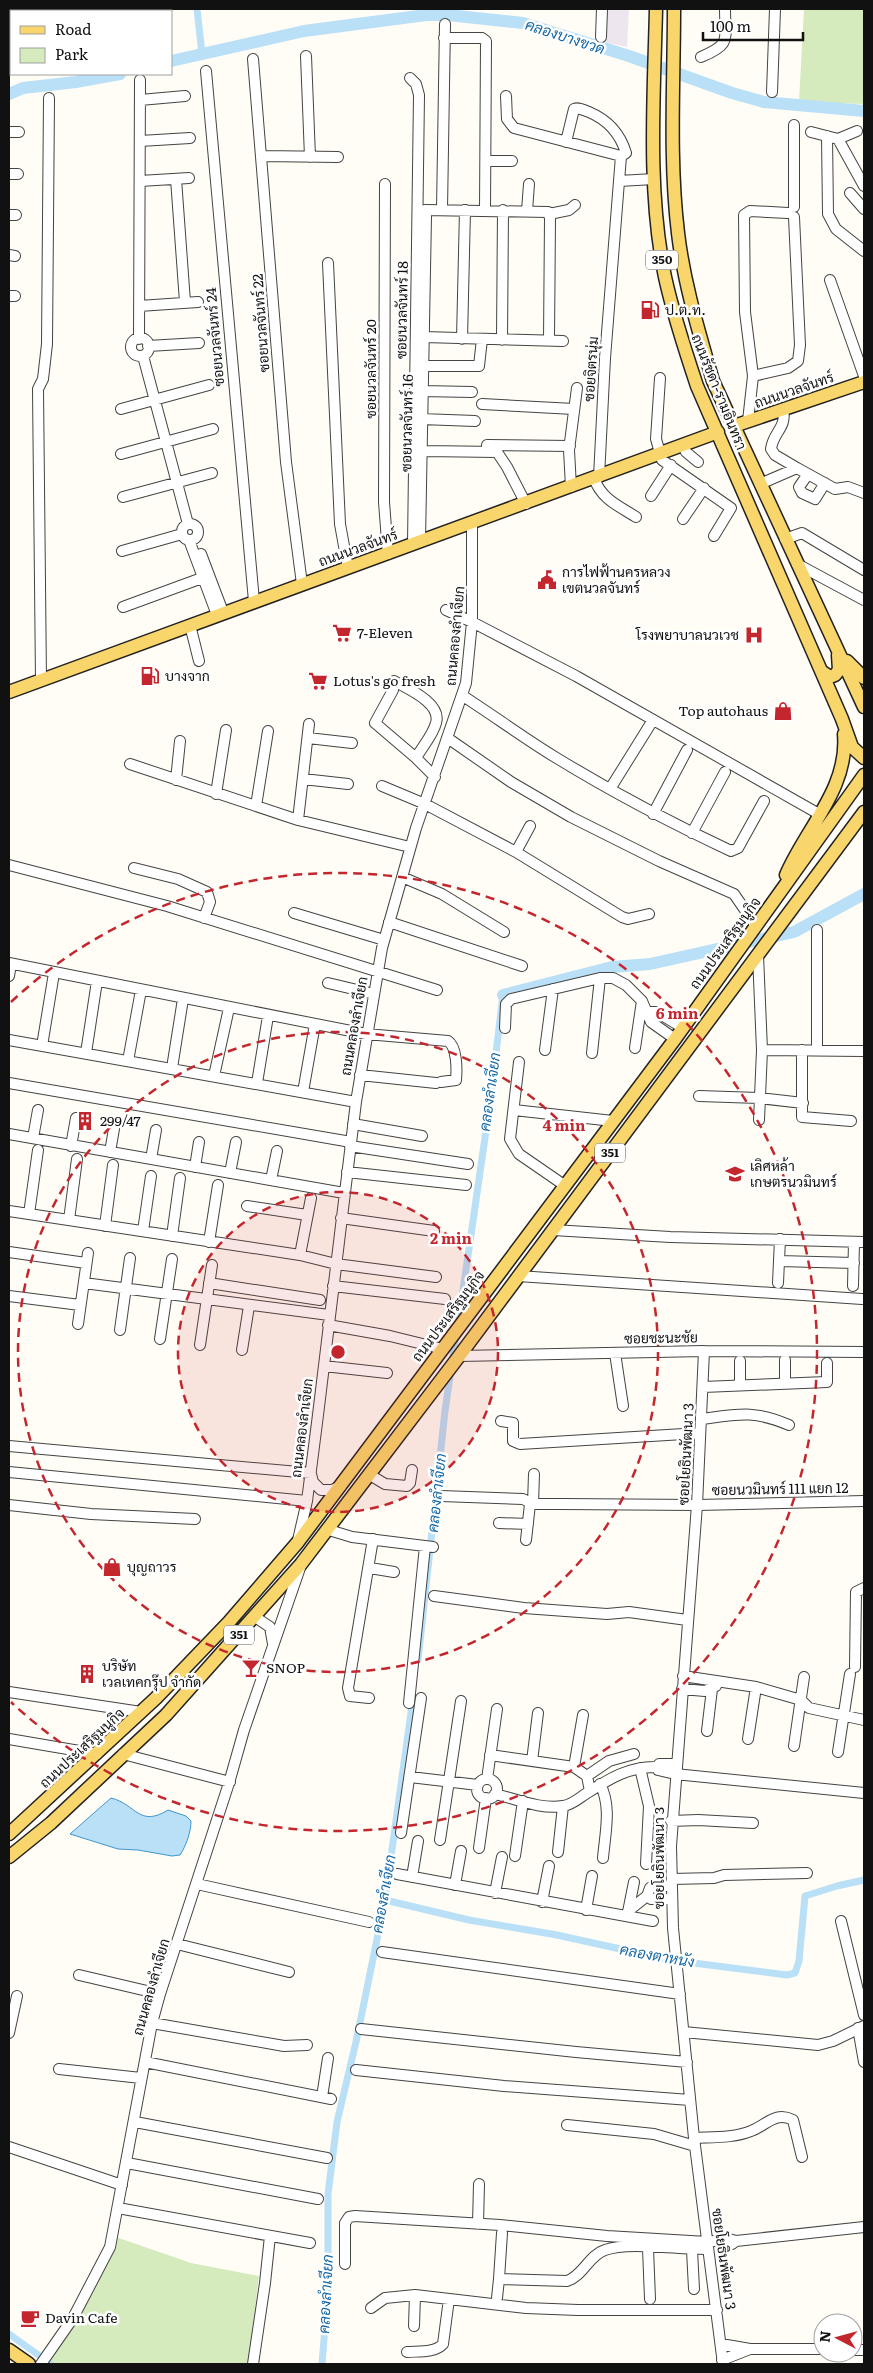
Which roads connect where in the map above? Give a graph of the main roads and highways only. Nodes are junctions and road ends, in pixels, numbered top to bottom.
1 (656, 9) edge
2 (674, 9) edge
3 (864, 382) edge
4 (734, 426) junction
5 (718, 432) junction
6 (838, 650) junction
7 (821, 671) junction
8 (864, 678) edge
9 (9, 692) edge
10 (864, 707) edge
11 (842, 719) junction
12 (864, 758) edge
13 (864, 775) edge
14 (864, 803) edge
15 (864, 812) edge
16 (853, 827) junction
17 (777, 898) junction
18 (9, 1834) edge
19 (9, 1857) edge
20 (9, 2350) edge
21 (29, 2364) edge

1 - 5 main road, ถนนรัชดา-รามอินทรา / 350
2 - 4 main road, ถนนรัชดา-รามอินทรา / 350
3 - 4 main road, ถนนนวลจันทร์
4 - 6 main road, ถนนรัชดา-รามอินทรา / 350
5 - 7 main road, ถนนรัชดา-รามอินทรา / 350
5 - 9 main road, ถนนนวลจันทร์
6 - 7 main road
6 - 8 main road
6 - 10 main road, ถนนรัชดา-รามอินทรา / 350
7 - 11 main road, ถนนรัชดา-รามอินทรา / 350
11 - 12 main road, ถนนรัชดา-รามอินทรา / 350
11 - 17 main road
13 - 17 main road, ถนนประเสริฐมนูกิจ / 351
14 - 16 main road
15 - 16 main road, 351
16 - 19 main road, 351
17 - 18 main road, ถนนประเสริฐมนูกิจ / 351
20 - 21 main road

